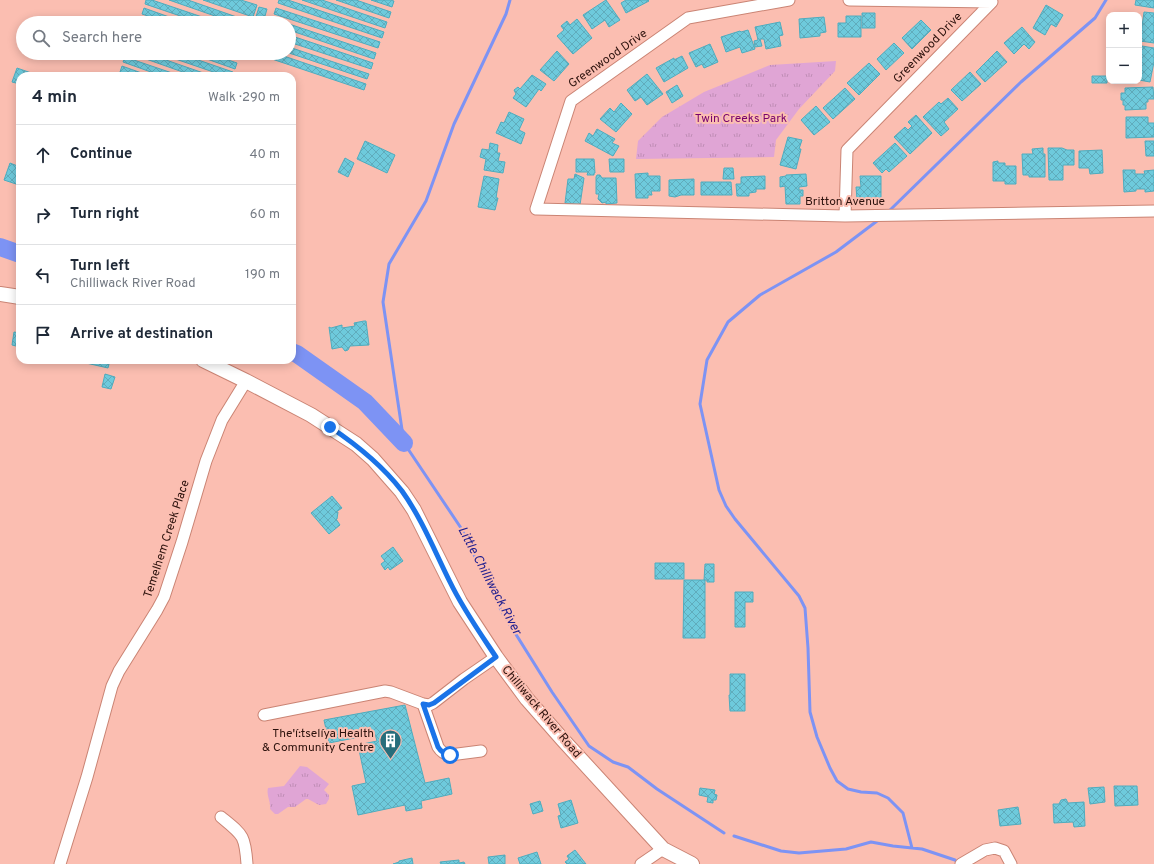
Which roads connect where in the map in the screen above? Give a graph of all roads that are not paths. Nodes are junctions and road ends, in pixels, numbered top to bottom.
1 (789, 0) edge
2 (849, 0) edge
3 (536, 209) joint
4 (1154, 211) edge
5 (845, 216) junction
6 (0, 294) edge
7 (16, 296) edge
8 (211, 364) edge
9 (246, 381) junction
10 (496, 657) junction
11 (423, 704) junction
12 (264, 715) dead end
13 (481, 751) dead end
14 (221, 817) dead end
15 (663, 849) junction
16 (60, 864) edge
17 (247, 864) edge
18 (641, 864) edge
19 (692, 864) edge
20 (961, 864) edge
21 (1011, 864) edge

1 - 3 street, Greenwood Drive
2 - 5 street, Greenwood Drive
3 - 5 street, Britton Avenue
4 - 5 street, Britton Avenue
6 - 7 main road
8 - 9 main road, Chilliwack River Road
9 - 10 main road, Chilliwack River Road
9 - 16 street, Temelhem Creek Place
10 - 11 street
10 - 15 main road, Chilliwack River Road
11 - 12 street
11 - 13 street
14 - 17 street
15 - 18 street
15 - 19 main road, Chilliwack River Road
20 - 21 street

